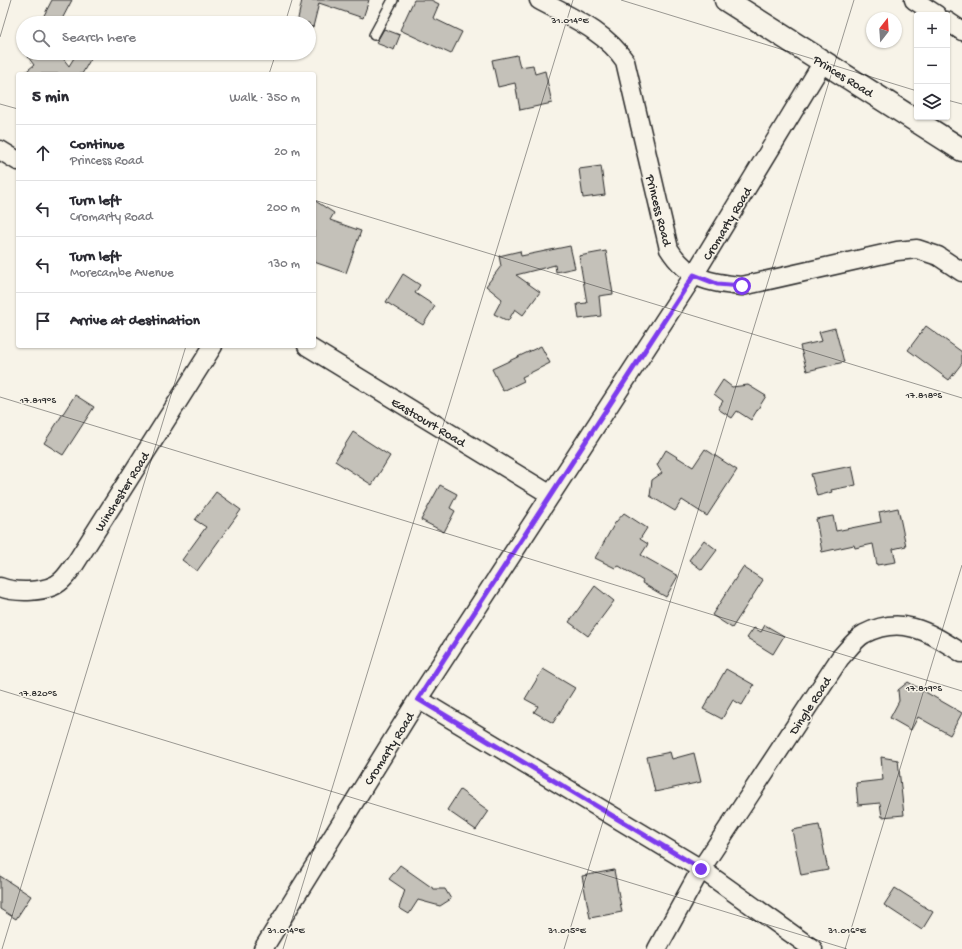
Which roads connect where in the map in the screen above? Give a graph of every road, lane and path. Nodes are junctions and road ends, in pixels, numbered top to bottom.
1 (393, 0) edge
2 (539, 0) edge
3 (726, 0) edge
4 (914, 0) edge
5 (932, 12) edge
6 (950, 24) edge
7 (962, 31) edge
8 (374, 35) dead end
9 (823, 62) junction
10 (0, 150) edge
11 (962, 150) edge
12 (16, 160) edge
13 (962, 272) edge
14 (694, 275) junction
15 (212, 348) edge
16 (310, 348) edge
17 (551, 495) junction
18 (0, 587) edge
19 (962, 653) edge
20 (418, 699) junction
21 (701, 869) junction
22 (263, 949) edge
23 (657, 949) edge
24 (813, 949) edge

1 - 8 lane
2 - 14 street, Princess Road
3 - 9 main road, Princes Road
4 - 5 street
6 - 7 street
9 - 11 main road, Princes Road
9 - 14 street, Cromarty Road
10 - 12 street
13 - 14 street, Princess Road
14 - 17 street, Cromarty Road
15 - 18 street, Winchester Road
16 - 17 street, Eastcourt Road
17 - 20 street, Cromarty Road
19 - 21 street, Dingle Road
20 - 21 street
20 - 22 street, Cromarty Road
21 - 23 street, Dingle Road
21 - 24 street

